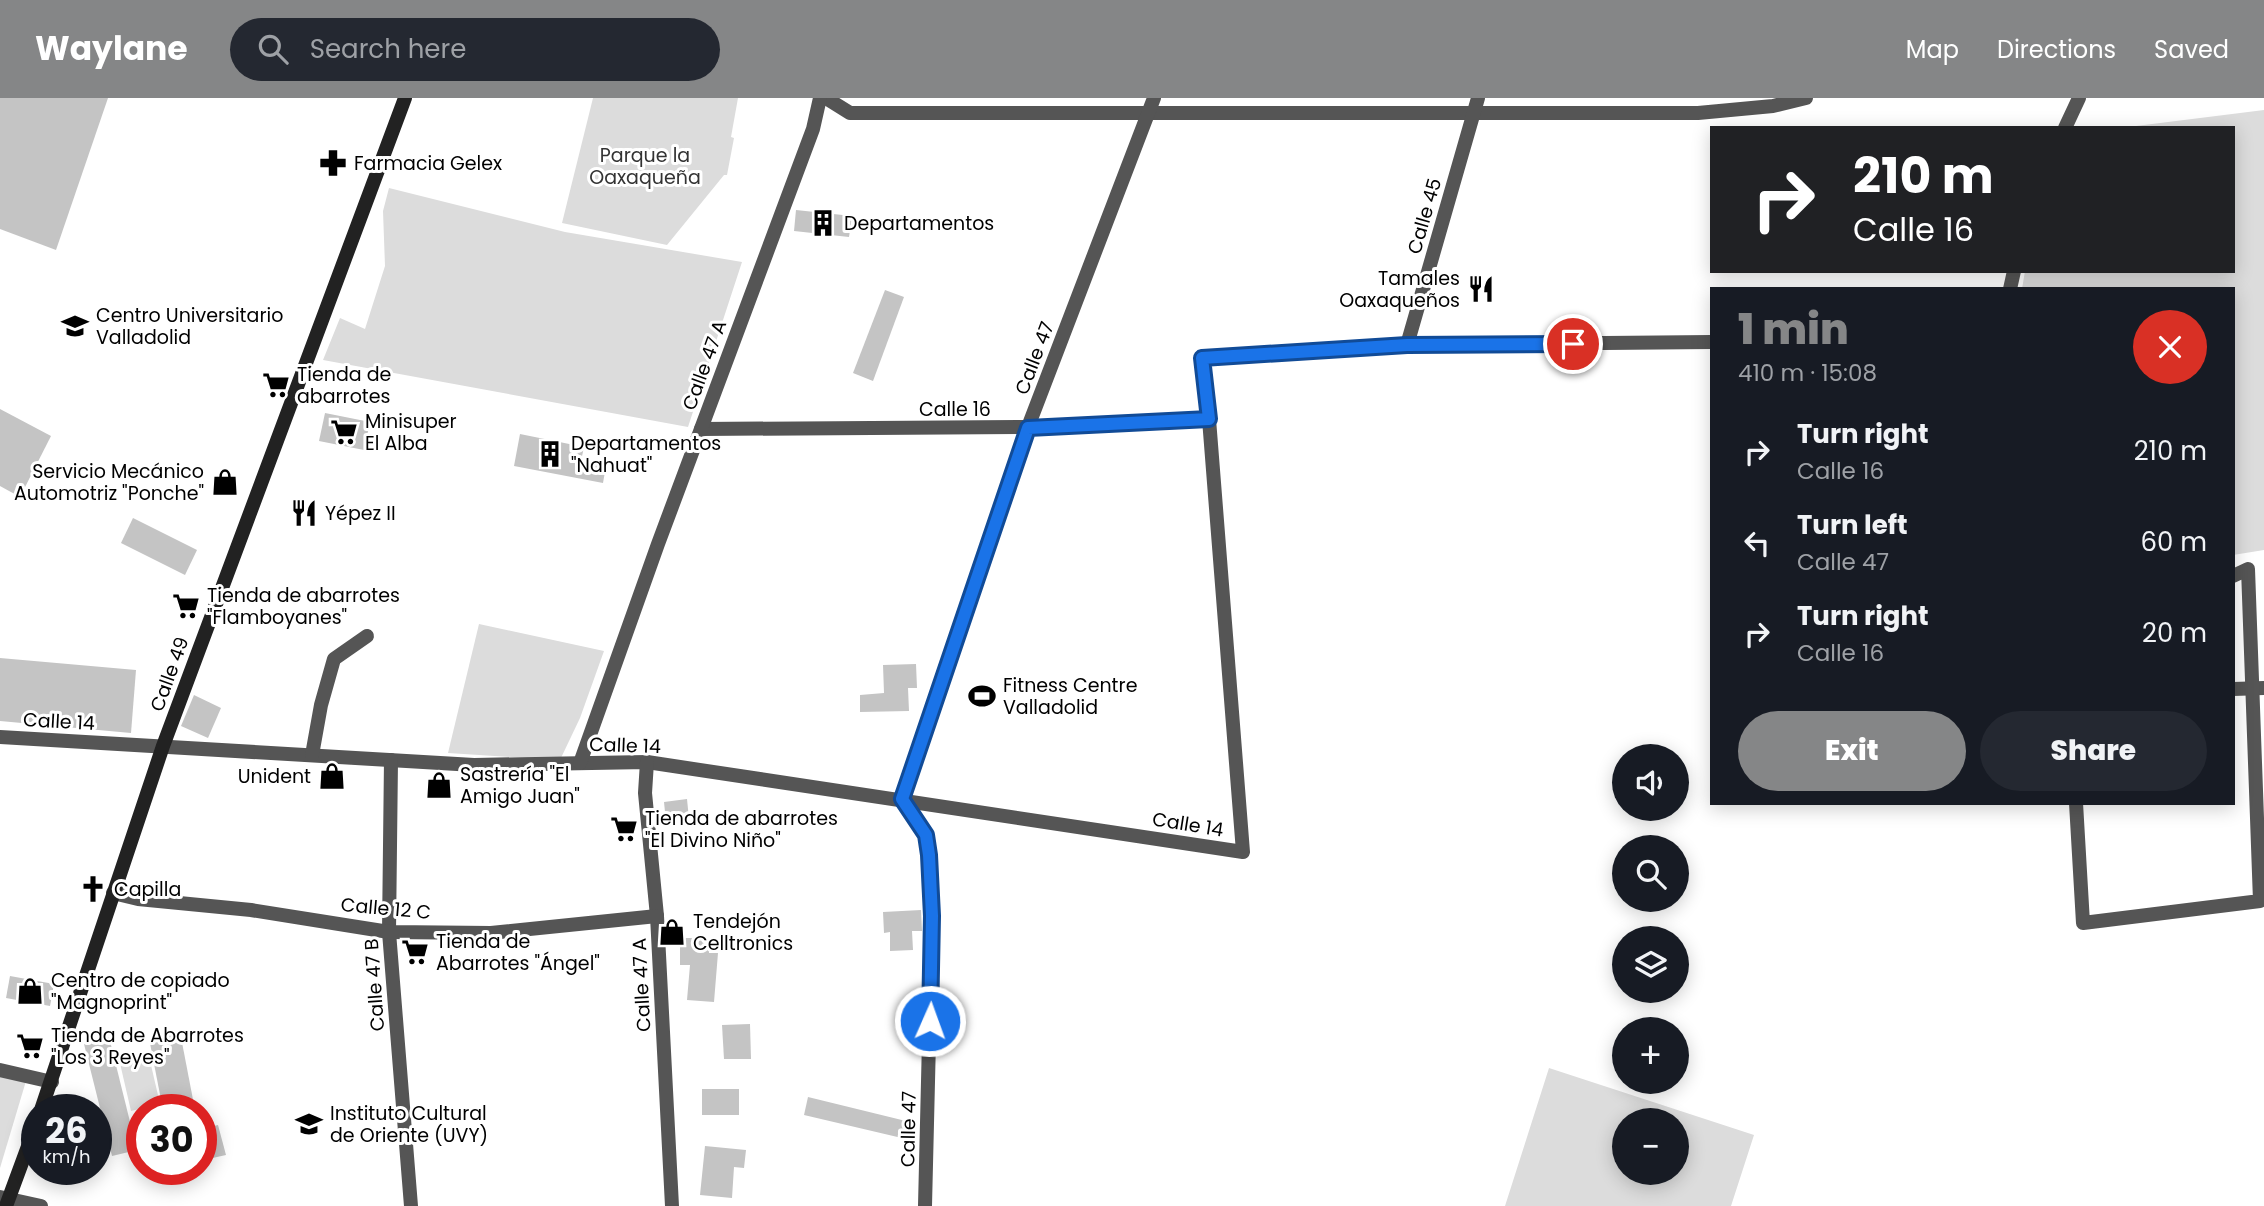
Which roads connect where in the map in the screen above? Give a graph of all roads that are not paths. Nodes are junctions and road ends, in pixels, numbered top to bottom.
1 (405, 98) edge
2 (820, 98) edge
3 (826, 98) edge
4 (1154, 98) edge
5 (1806, 98) edge
6 (2079, 98) edge
7 (1773, 102) edge
8 (1476, 105) edge
9 (1149, 114) junction
10 (2066, 126) edge
11 (1710, 342) edge
12 (1407, 345) junction
13 (1209, 419) junction
14 (1028, 428) junction
15 (701, 429) junction
16 (2235, 575) edge
17 (367, 636) dead end
18 (2259, 688) edge
19 (2235, 689) edge
20 (0, 737) edge
21 (163, 746) junction
22 (312, 755) junction
23 (391, 760) junction
24 (580, 762) junction
25 (647, 762) junction
26 (902, 799) junction
27 (924, 803) junction
28 (2076, 805) edge
29 (926, 835) junction
30 (113, 893) junction
31 (657, 916) junction
32 (389, 932) junction
33 (0, 1070) edge
34 (51, 1082) junction
35 (47, 1094) edge
36 (21, 1162) edge
37 (5, 1201) edge
38 (41, 1206) edge
39 (411, 1206) edge
40 (672, 1206) edge
41 (925, 1206) edge

1 - 21 street, Calle 49
2 - 15 street, Calle 47 A
3 - 9 street
4 - 9 street, Calle 47
5 - 7 street
6 - 10 street
7 - 8 street
8 - 9 street
8 - 12 street, Calle 45
9 - 14 street, Calle 47
11 - 12 street
12 - 13 street
13 - 14 street, Calle 16
13 - 27 street, Calle 14
14 - 15 street, Calle 16
14 - 26 street, Calle 47
15 - 24 street, Calle 47 A
16 - 18 street
17 - 22 street
18 - 19 street
18 - 28 street
20 - 21 street, Calle 14
21 - 22 street, Calle 14
21 - 30 street, Calle 49
22 - 23 street, Calle 14
23 - 24 street, Calle 14
23 - 32 street, Calle 47 B
24 - 25 street, Calle 14
25 - 26 street, Calle 14
25 - 31 street, Calle 47 A
26 - 27 street, Calle 14
26 - 29 street, Calle 47
27 - 29 street
29 - 41 street, Calle 47
30 - 32 street, Calle 12 C
30 - 34 street, Calle 49
31 - 32 street, Calle 12 C
31 - 40 street, Calle 47 A
32 - 39 street, Calle 47 B
33 - 34 street
34 - 35 street, Calle 49
36 - 37 street
37 - 38 street

